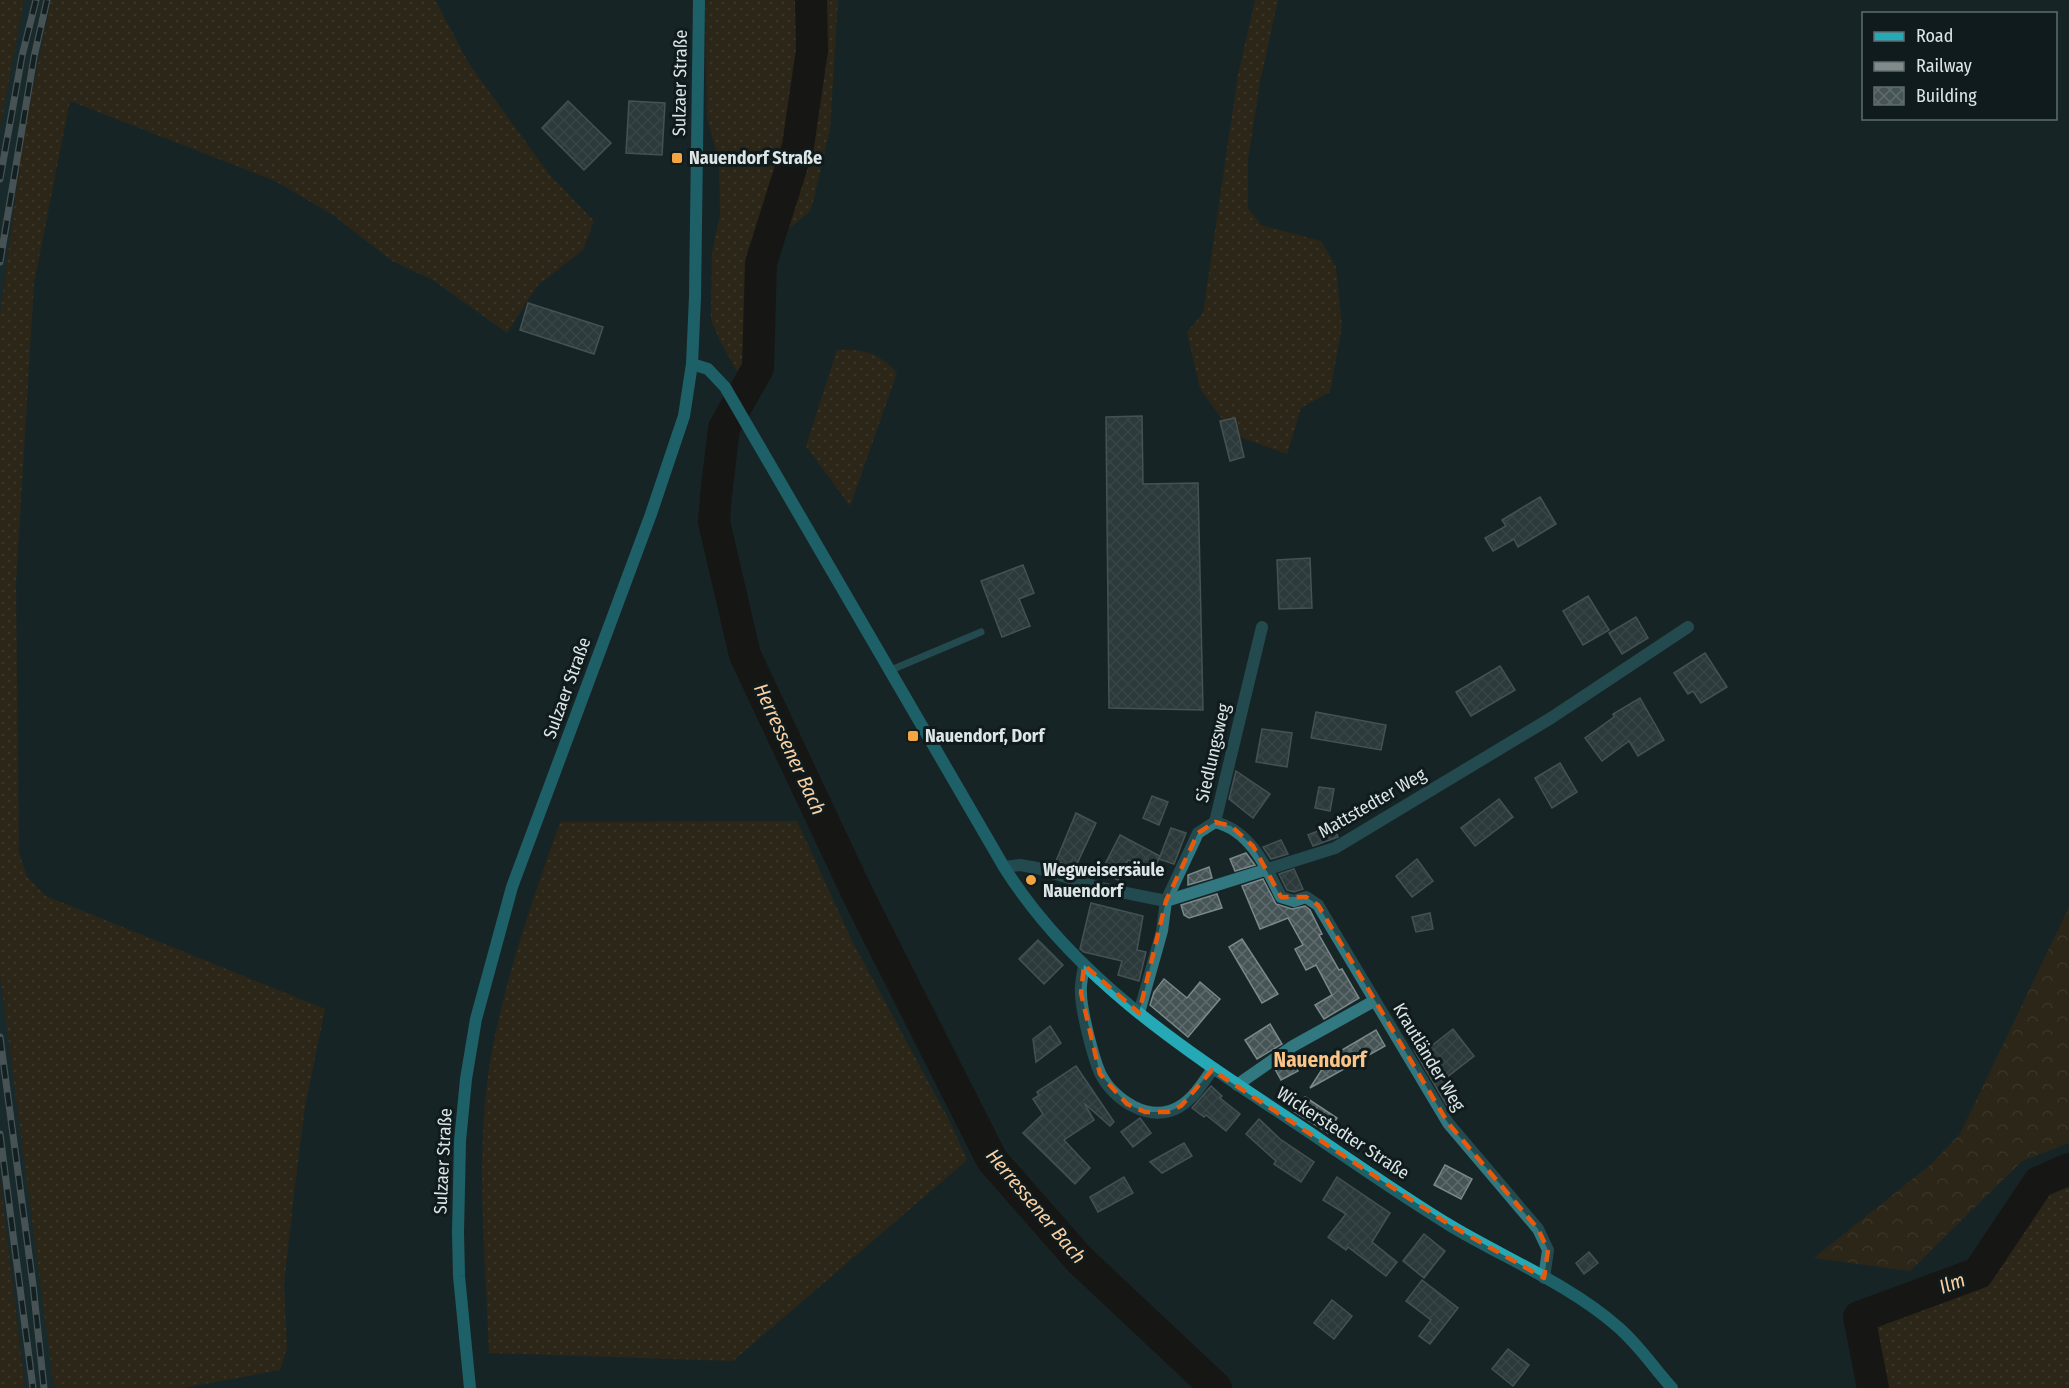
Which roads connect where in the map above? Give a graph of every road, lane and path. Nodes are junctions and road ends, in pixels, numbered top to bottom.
1 (699, 0) edge
2 (692, 364) junction
3 (1262, 627) dead end
4 (1688, 627) dead end
5 (981, 632) dead end
6 (891, 670) junction
7 (1215, 822) junction
8 (1004, 867) junction
9 (1268, 871) junction
10 (1166, 901) junction
11 (1084, 965) junction
12 (1374, 1001) junction
13 (1140, 1013) junction
14 (1212, 1070) junction
15 (1237, 1085) junction
16 (1544, 1278) junction
17 (470, 1388) edge
18 (1672, 1388) edge

1 - 2 street, Sulzaer Straße
2 - 6 street, Wickerstedter Straße
2 - 17 street, Sulzaer Straße
3 - 7 street, Siedlungsweg
4 - 9 street, Mattstedter Weg
5 - 6 lane
6 - 8 street, Wickerstedter Straße
7 - 9 street
7 - 10 street, Siedlungsweg
8 - 10 street, Mattstedter Weg
8 - 11 street, Wickerstedter Straße
9 - 10 street, Mattstedter Weg
9 - 12 street, Krautländer Weg
10 - 13 street, Siedlungsweg
11 - 13 street, Wickerstedter Straße
11 - 14 street
12 - 15 street
12 - 16 street, Krautländer Weg
13 - 14 street, Wickerstedter Straße
14 - 15 street, Wickerstedter Straße
15 - 16 street, Wickerstedter Straße
16 - 18 street, Wickerstedter Straße

